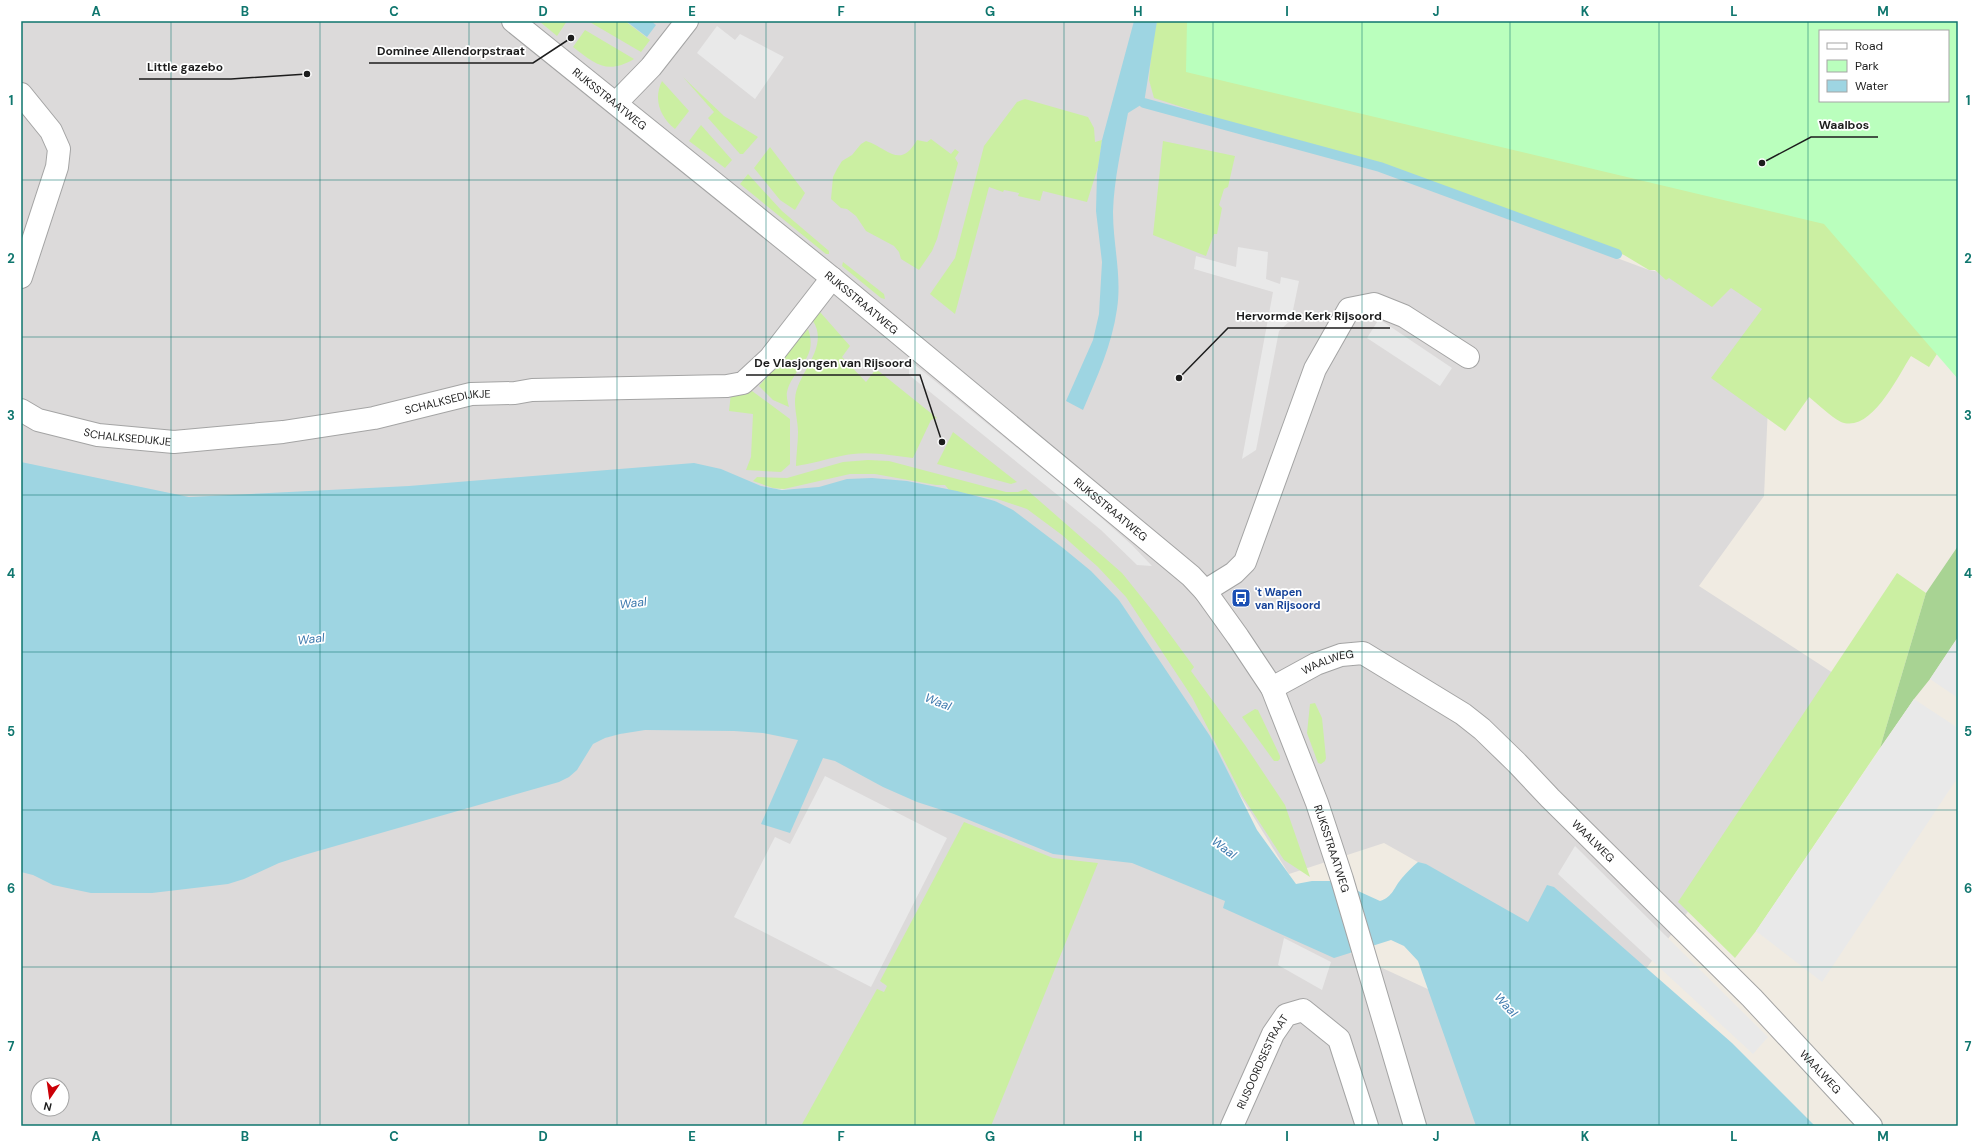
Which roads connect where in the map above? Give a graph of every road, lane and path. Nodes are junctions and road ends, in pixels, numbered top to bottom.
1 (513, 21) edge
2 (686, 21) edge
3 (21, 94) edge
4 (616, 103) junction
5 (21, 277) edge
6 (832, 278) junction
7 (1468, 357) dead end
8 (21, 410) edge
9 (1205, 591) junction
10 (1272, 688) junction
11 (1232, 1126) edge
12 (1367, 1126) edge
13 (1415, 1126) edge
14 (1871, 1126) edge

1 - 4 street, RIJKSSTRAATWEG
2 - 4 street
3 - 5 street
4 - 6 street, RIJKSSTRAATWEG
6 - 8 street, SCHALKSEDIJKJE
6 - 9 street, RIJKSSTRAATWEG
7 - 9 street
9 - 10 street, RIJKSSTRAATWEG
10 - 13 street, RIJKSSTRAATWEG
10 - 14 street, WAALWEG
11 - 12 street, RIJSOORDSESTRAAT

